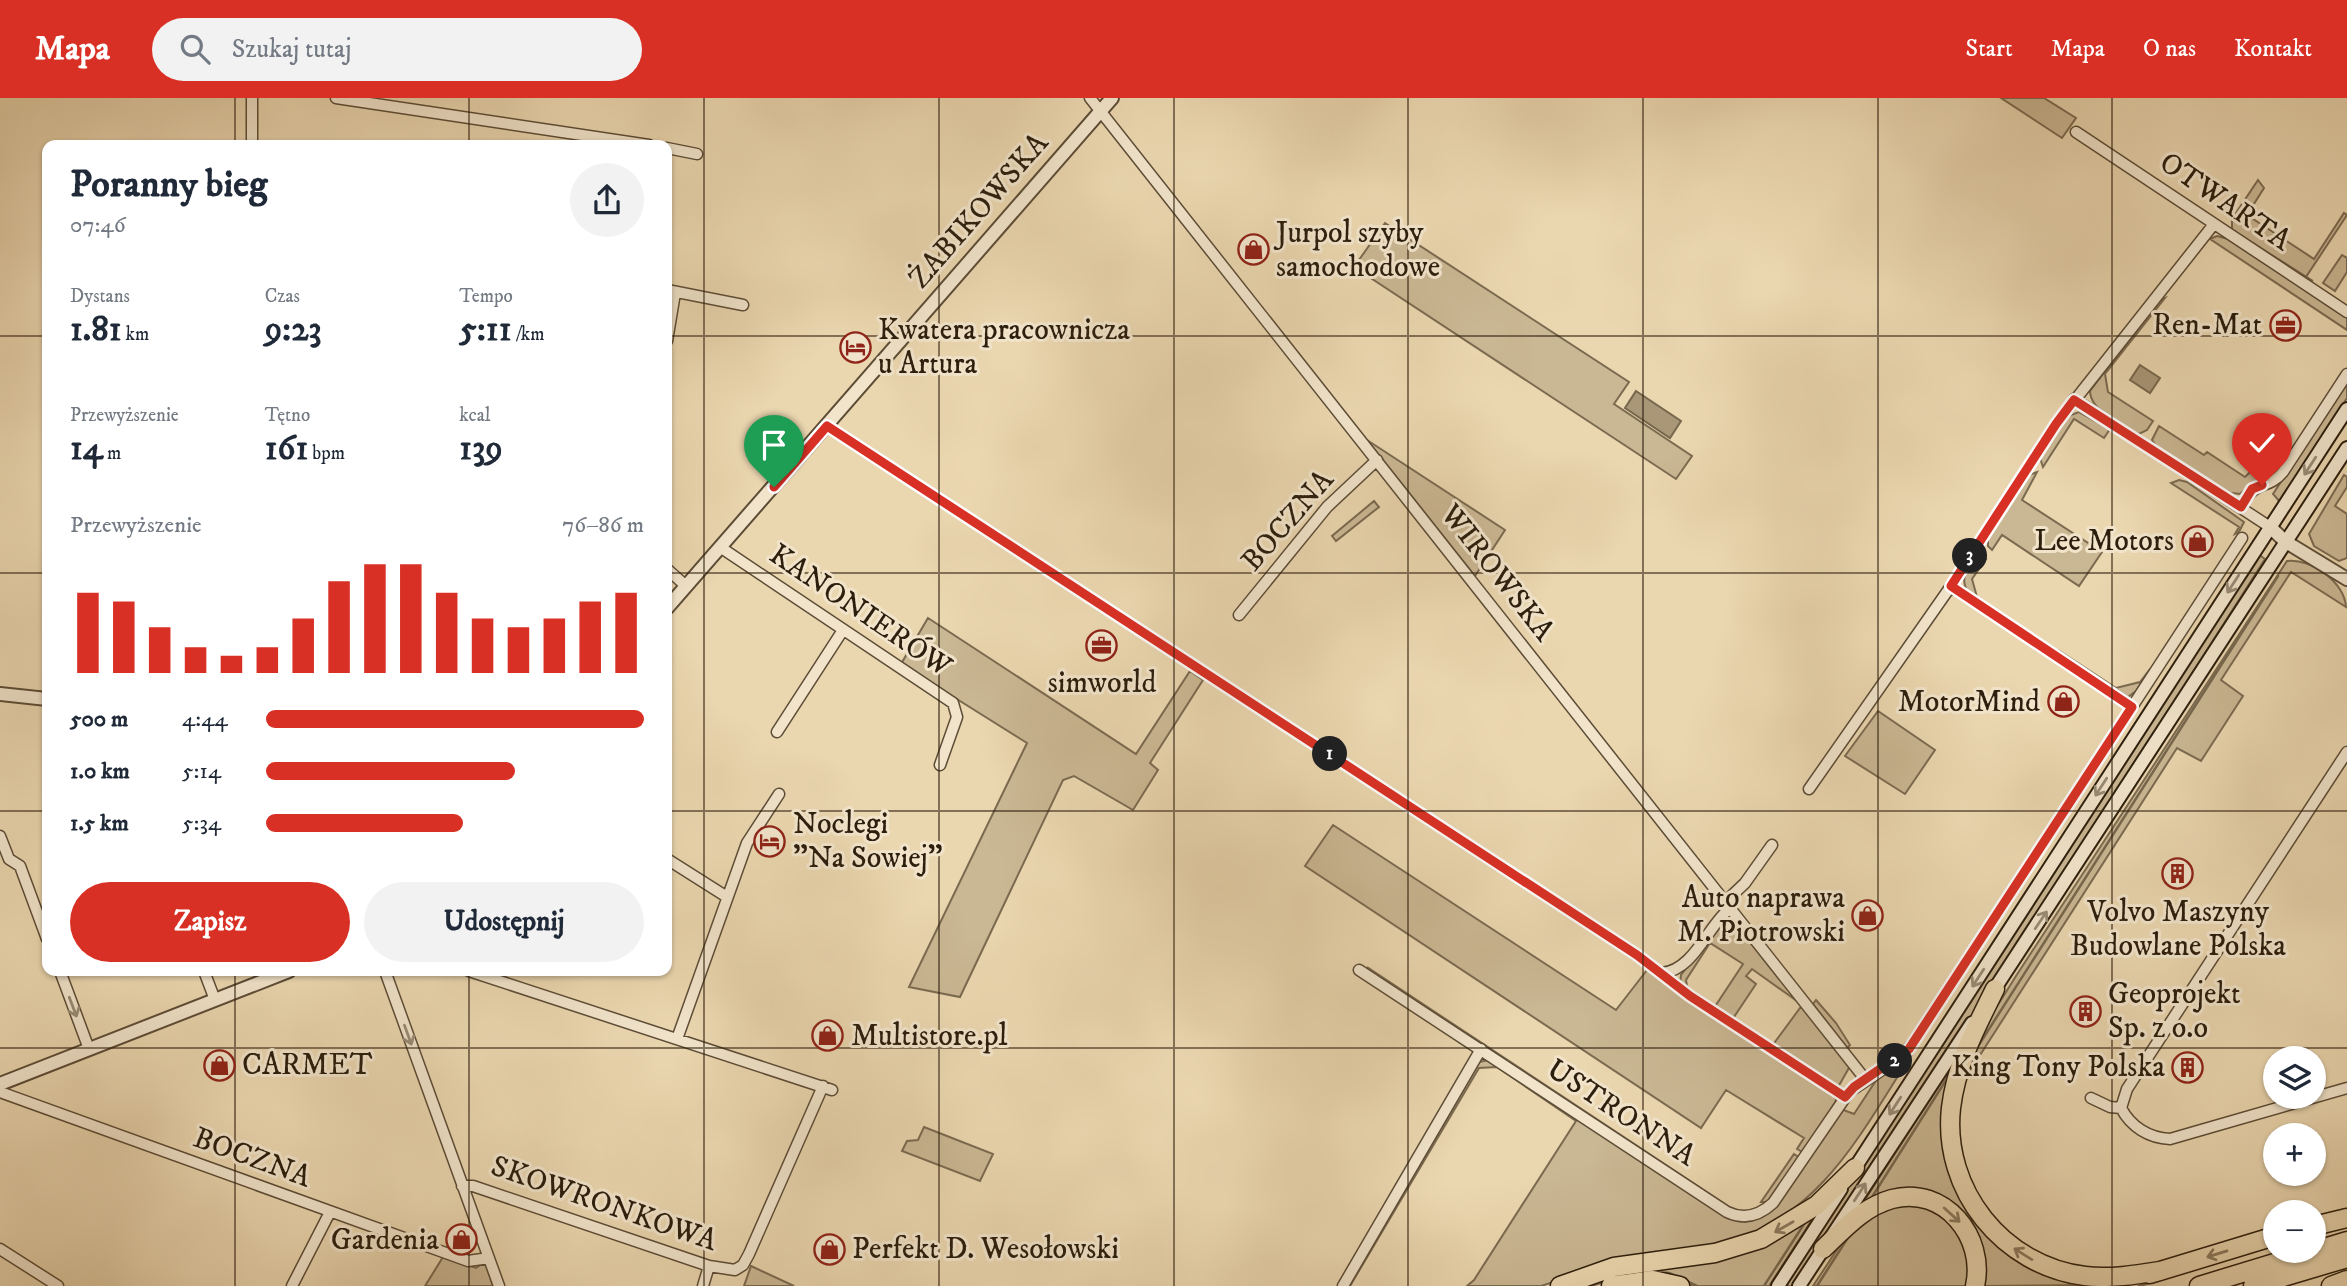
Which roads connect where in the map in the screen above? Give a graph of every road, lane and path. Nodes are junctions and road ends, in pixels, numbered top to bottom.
1 (252, 98) edge
2 (336, 98) edge
3 (1090, 98) edge
4 (1112, 98) edge
5 (1100, 111) junction
6 (2076, 132) dead end
7 (252, 140) edge
8 (616, 140) edge
9 (672, 149) edge
10 (697, 154) dead end
11 (2214, 224) junction
12 (672, 292) edge
13 (743, 305) dead end
14 (2347, 312) edge
15 (2347, 374) edge
16 (2074, 400) junction
17 (2347, 409) edge
18 (827, 426) junction
19 (2347, 448) edge
20 (1377, 460) junction
21 (2241, 507) junction
22 (2270, 527) junction
23 (2242, 538) dead end
24 (2286, 542) junction
25 (720, 547) junction
26 (672, 573) edge
27 (2347, 579) edge
28 (686, 586) junction
29 (1951, 586) junction
30 (672, 602) edge
31 (1238, 615) dead end
32 (843, 630) junction
33 (0, 694) edge
34 (42, 698) edge
35 (2132, 707) junction
36 (777, 732) dead end
37 (2347, 752) edge
38 (940, 765) dead end
39 (1809, 789) dead end
40 (779, 794) dead end
41 (0, 836) edge
42 (1772, 845) dead end
43 (4, 861) edge
44 (672, 862) edge
45 (726, 897) junction
46 (1727, 905) junction
47 (42, 925) edge
48 (1359, 970) dead end
49 (1662, 973) junction
50 (62, 976) edge
51 (206, 976) edge
52 (276, 976) edge
53 (387, 976) edge
54 (484, 976) edge
55 (1995, 989) junction
56 (215, 1000) junction
57 (677, 1040) junction
58 (89, 1049) junction
59 (1480, 1049) junction
60 (1865, 1079) junction
61 (0, 1084) edge
62 (2347, 1088) edge
63 (0, 1092) edge
64 (1845, 1097) junction
65 (2091, 1098) dead end
66 (2122, 1108) junction
67 (1855, 1168) junction
68 (462, 1186) junction
69 (330, 1212) junction
70 (2347, 1218) edge
71 (2326, 1223) edge
72 (2263, 1240) edge
73 (2347, 1241) edge
74 (0, 1250) edge
75 (1819, 1256) junction
76 (489, 1258) junction
77 (2347, 1258) edge
78 (709, 1266) junction
79 (2160, 1271) junction
80 (2347, 1280) edge
81 (58, 1286) edge
82 (292, 1286) edge
83 (499, 1286) edge
84 (702, 1286) edge
85 (1343, 1286) edge
86 (1560, 1286) edge
87 (1611, 1286) edge
88 (1680, 1286) edge
89 (1778, 1286) edge
90 (1799, 1286) edge
91 (1976, 1286) edge
92 (2110, 1286) edge
93 (2199, 1286) edge
94 (2253, 1286) edge
95 (2331, 1286) edge

1 - 7 street
2 - 8 street
3 - 5 street, WIROWSKA
4 - 5 main road, ŻABIKOWSKA
5 - 18 main road, ŻABIKOWSKA
5 - 20 street, WIROWSKA
6 - 11 street, OTWARTA
9 - 10 street
11 - 14 street, OTWARTA
11 - 16 street
12 - 13 street
15 - 21 street
16 - 21 street
16 - 29 street
17 -> 22 main road
18 - 25 main road, ŻABIKOWSKA
18 - 49 street
19 - 24 main road
20 - 31 street, BOCZNA
20 - 46 street, WIROWSKA
21 - 22 street
22 - 24 main road
22 -> 67 main road
23 - 35 street
24 - 27 main road
55 -> 24 main road
25 - 28 main road, ŻABIKOWSKA
25 - 32 street, KANONIERÓW
26 - 28 street
28 - 30 main road, ŻABIKOWSKA
29 - 35 street
29 - 39 street
32 - 36 street
32 - 38 street, KANONIERÓW
33 - 34 main road
35 - 60 street
37 - 66 street
40 - 45 street
41 - 43 street
42 - 46 street
43 - 47 street
44 - 45 street
45 - 57 street
46 - 49 street
46 - 60 street, WIROWSKA
48 - 59 street, USTRONNA
49 - 64 street
50 -> 58 street
51 - 56 street
52 - 56 main road
53 -> 68 street
54 - 57 street
75 -> 55 main road
79 -> 55 highway
56 - 58 main road
57 - 78 street, SKOWRONKOWA
58 - 61 main road
59 - 64 street, USTRONNA
59 - 85 street
60 - 64 street
62 - 66 street
63 - 69 street, BOCZNA
65 - 66 street
67 -> 86 highway
67 - 89 main road
68 - 76 street
68 - 78 street, SKOWRONKOWA
69 - 76 street, BOCZNA
69 - 82 street
70 - 71 highway
72 -> 79 highway
73 - 93 highway
74 - 81 street
75 - 90 main road
75 -> 91 highway
76 - 83 street
77 - 94 highway
78 - 84 street
79 - 92 highway
80 - 95 highway
87 - 88 highway

